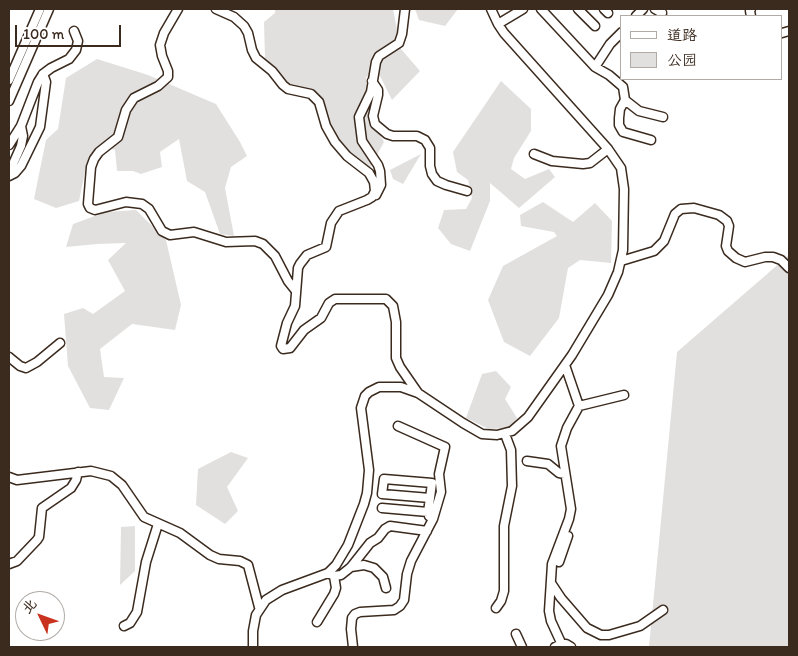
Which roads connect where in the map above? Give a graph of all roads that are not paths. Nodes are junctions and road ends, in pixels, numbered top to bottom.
1 (40, 9) edge
2 (49, 9) edge
3 (178, 9) edge
4 (216, 9) edge
5 (406, 9) edge
6 (491, 9) edge
7 (523, 9) edge
8 (541, 9) edge
9 (578, 9) edge
10 (498, 24) junction
11 (595, 26) dead end
12 (74, 31) dead end
13 (620, 34) edge
14 (595, 67) junction
15 (43, 74) junction
16 (9, 80) edge
17 (372, 81) junction
18 (625, 100) junction
19 (9, 102) edge
20 (663, 117) dead end
21 (21, 126) junction
22 (651, 140) dead end
23 (9, 145) edge
24 (608, 149) junction
25 (534, 154) dead end
26 (9, 175) edge
27 (467, 192) dead end
28 (372, 197) junction
29 (621, 261) junction
30 (789, 268) edge
31 (297, 292) junction
32 (60, 343) dead end
33 (9, 357) edge
34 (565, 365) junction
35 (418, 393) junction
36 (624, 395) dead end
37 (579, 406) junction
38 (398, 426) dead end
39 (505, 434) junction
40 (527, 461) dead end
41 (78, 472) junction
42 (565, 474) junction
43 (9, 477) edge
44 (430, 498) junction
45 (571, 504) junction
46 (382, 508) dead end
47 (428, 512) junction
48 (433, 519) junction
49 (158, 524) junction
50 (427, 531) junction
51 (559, 562) dead end
52 (9, 564) edge
53 (351, 567) junction
54 (331, 574) junction
55 (551, 583) junction
56 (386, 588) dead end
57 (260, 607) junction
58 (496, 608) dead end
59 (663, 610) dead end
60 (317, 622) dead end
61 (124, 626) dead end
62 (516, 634) dead end
63 (559, 646) edge
64 (253, 647) edge
65 (353, 647) edge
66 (522, 647) edge
67 (571, 647) edge

1 - 16 street
2 - 19 street
3 - 31 street
4 - 28 street
5 - 17 street
6 - 10 street
7 - 10 street
8 - 14 street
9 - 11 street
10 - 24 street
12 - 15 street
13 - 14 street
14 - 18 street
15 - 21 street
15 - 26 street
17 - 27 street
17 - 28 street
18 - 20 street
18 - 22 street
21 - 23 street
21 - 26 street
24 - 25 street
24 - 29 street
28 - 31 street
29 - 30 street
29 - 34 street
31 - 35 street
32 - 33 street
34 - 37 street
34 - 39 street
35 - 39 street
35 - 54 street
36 - 37 street
37 - 42 street
38 - 48 street
39 - 58 street
40 - 42 street
41 - 43 street
41 - 49 street
41 - 52 street
42 - 45 street
44 - 44 street
44 - 47 street
45 - 51 street
45 - 55 street
46 - 47 street
47 - 48 street
48 - 50 street
49 - 57 street
49 - 61 street
50 - 53 street
50 - 65 street
53 - 54 street
53 - 56 street
54 - 57 street
54 - 60 street
55 - 59 street
55 - 63 street
57 - 64 street
62 - 66 street
63 - 67 street

